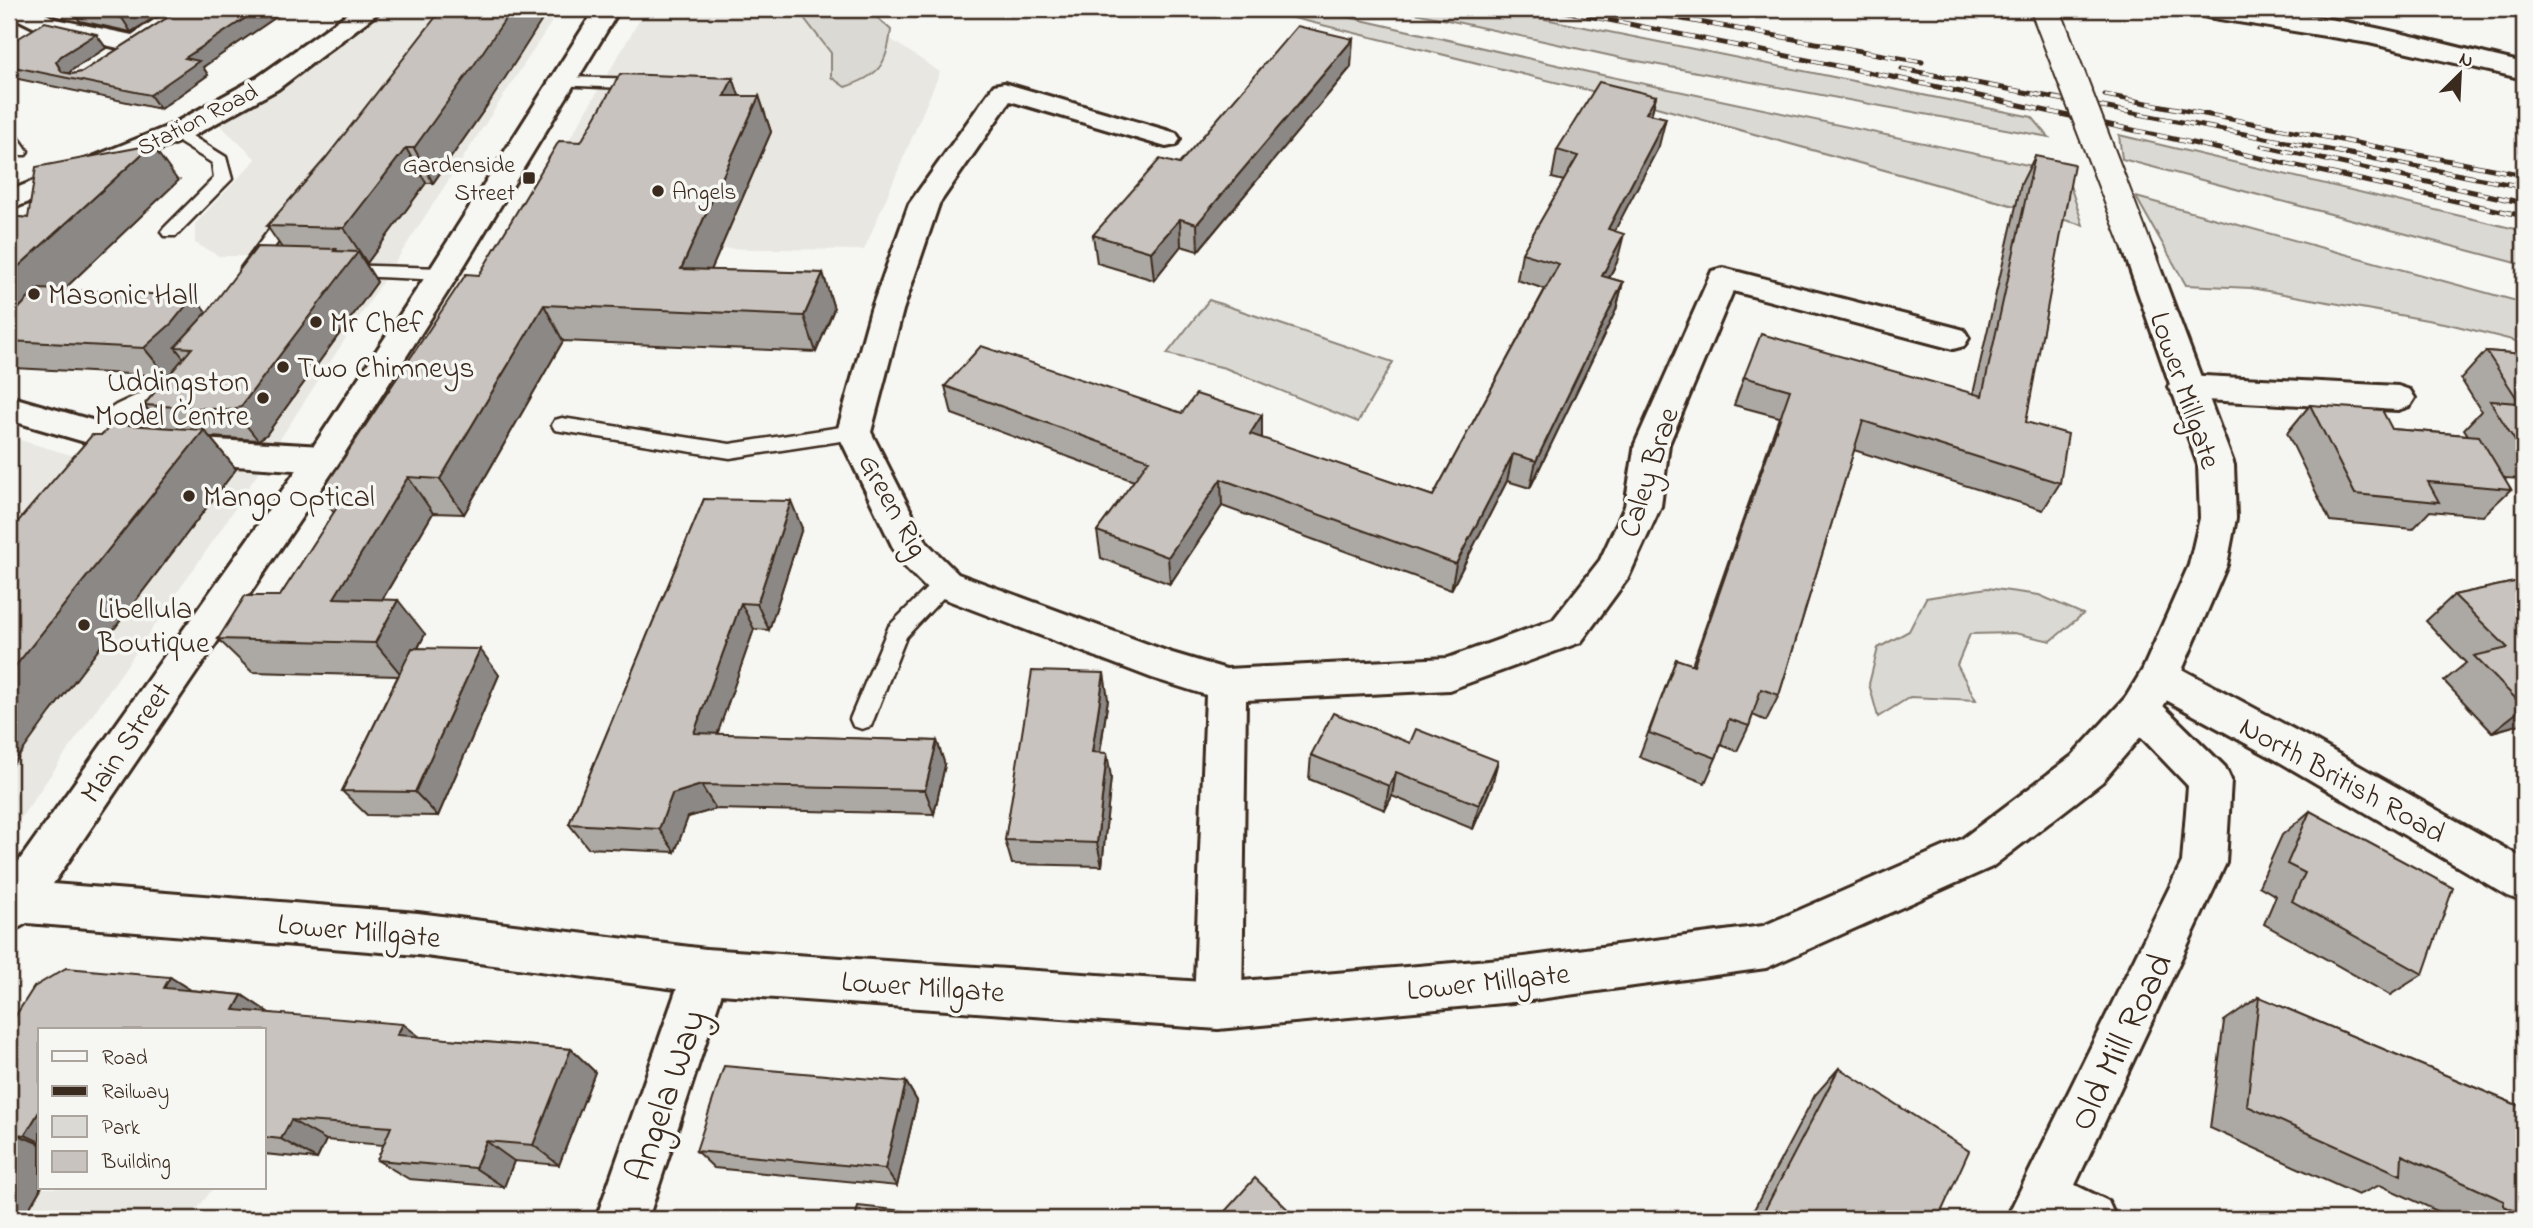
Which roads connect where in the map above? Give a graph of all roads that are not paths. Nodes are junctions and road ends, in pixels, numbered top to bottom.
1 (17, 9) edge
2 (370, 9) edge
3 (607, 9) edge
4 (2045, 9) edge
5 (2207, 9) edge
6 (188, 10) edge
7 (136, 44) junction
8 (104, 64) edge
9 (2524, 71) edge
10 (563, 82) junction
11 (666, 85) edge
12 (181, 131) junction
13 (9, 137) edge
14 (1166, 139) dead end
15 (20, 151) dead end
16 (303, 197) edge
17 (9, 201) edge
18 (170, 232) dead end
19 (324, 271) edge
20 (443, 274) junction
21 (254, 291) edge
22 (1953, 338) dead end
23 (186, 373) edge
24 (2185, 387) junction
25 (2398, 398) dead end
26 (9, 408) edge
27 (562, 425) dead end
28 (90, 432) junction
29 (854, 432) junction
30 (323, 459) junction
31 (945, 584) junction
32 (1226, 685) junction
33 (2150, 693) junction
34 (862, 719) dead end
35 (2524, 882) edge
36 (13, 907) edge
37 (706, 971) junction
38 (1218, 1006) junction
39 (2038, 1208) edge
40 (622, 1219) edge
41 (2090, 1219) edge

1 - 7 street
2 - 12 street, Station Road
3 - 10 street, Main Street
4 - 24 street, Lower Millgate, bridge
5 - 9 street
6 - 7 street
7 - 8 street
10 - 11 lane
10 - 20 street, Main Street
12 - 17 street, Station Road
12 - 18 lane
13 - 15 lane
14 - 29 street, Green Rig
16 - 21 lane
19 - 20 lane
20 - 30 street, Main Street
22 - 32 street, Caley Brae
23 - 28 lane
24 - 25 street
24 - 33 street, Lower Millgate
26 - 28 street
27 - 29 lane
28 - 30 street
29 - 31 street, Green Rig
30 - 36 street, Main Street
31 - 32 street, Green Rig
31 - 34 lane
32 - 38 street
33 - 35 street, North British Road
33 - 38 street, Lower Millgate
33 - 39 street, Old Mill Road
36 - 37 street, Lower Millgate
37 - 38 street, Lower Millgate
37 - 40 street, Angela Way
39 - 41 street

